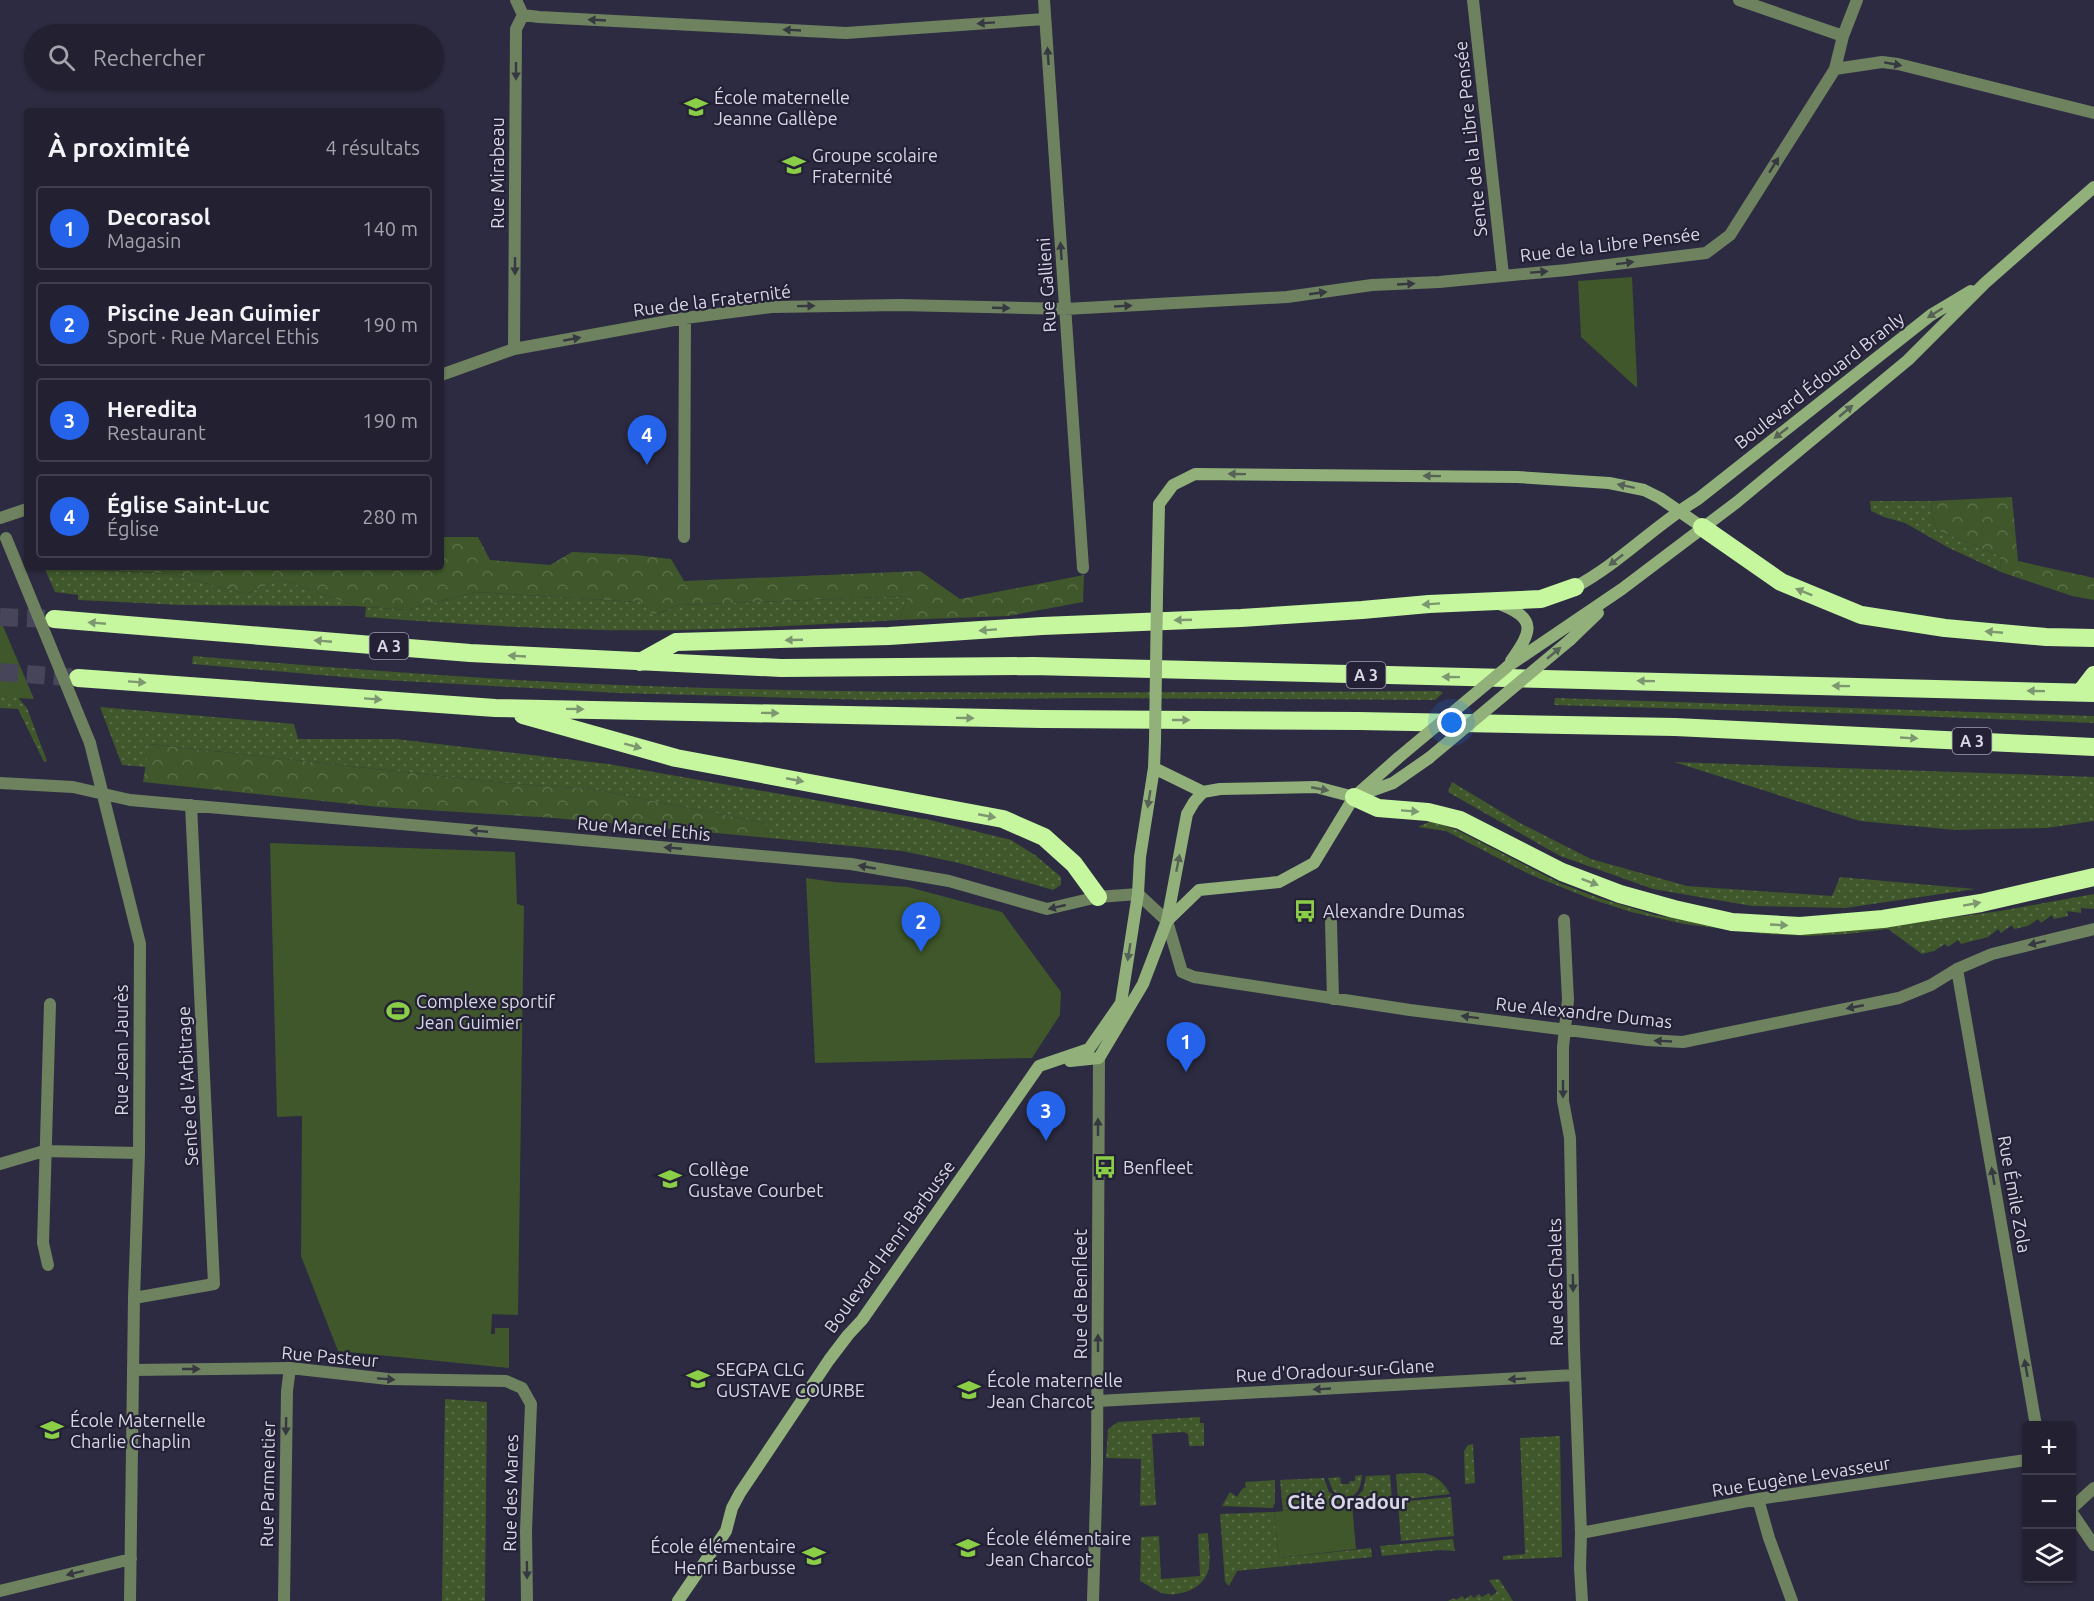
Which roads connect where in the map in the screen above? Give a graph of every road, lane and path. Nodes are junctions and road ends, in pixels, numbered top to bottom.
1 (516, 0) edge
2 (1044, 0) edge
3 (1473, 0) edge
4 (1738, 0) edge
5 (1857, 0) edge
6 (523, 15) junction
7 (1045, 19) junction
8 (1844, 36) junction
9 (1835, 69) junction
10 (2094, 113) edge
11 (2094, 188) edge
12 (1503, 275) junction
13 (1985, 283) junction
14 (1065, 309) junction
15 (685, 318) junction
16 (514, 349) junction
17 (444, 374) edge
18 (24, 510) edge
19 (1679, 511) junction
20 (0, 518) edge
21 (0, 523) edge
22 (1702, 527) junction
23 (684, 537) dead end
24 (1083, 568) dead end
25 (1575, 587) joint
26 (1622, 589) junction
27 (1489, 601) junction
28 (54, 619) tunnel mouth
29 (2094, 638) edge
30 (639, 663) junction
31 (1507, 667) junction
32 (2094, 675) edge
33 (78, 678) tunnel mouth
34 (2087, 692) edge
35 (495, 708) junction
36 (2094, 747) edge
37 (1154, 768) junction
38 (0, 783) edge
39 (1203, 792) junction
40 (102, 794) junction
41 (1354, 797) junction
42 (191, 805) junction
43 (2094, 877) edge
44 (1138, 894) junction
45 (1098, 897) junction
46 (1564, 920) dead end
47 (1167, 921) junction
48 (1330, 922) dead end
49 (2094, 929) edge
50 (1957, 969) junction
51 (1333, 999) junction
52 (50, 1005) dead end
53 (1565, 1030) junction
54 (1099, 1058) junction
55 (1039, 1066) junction
56 (44, 1151) junction
57 (139, 1153) junction
58 (0, 1164) edge
59 (48, 1265) dead end
60 (134, 1298) junction
61 (290, 1368) junction
62 (133, 1370) junction
63 (1575, 1375) junction
64 (522, 1388) joint
65 (1098, 1401) junction
66 (2035, 1421) edge
67 (2022, 1461) edge
68 (2094, 1488) edge
69 (1758, 1499) junction
70 (2076, 1504) edge
71 (2076, 1519) edge
72 (1581, 1533) junction
73 (2094, 1545) edge
74 (131, 1559) junction
75 (0, 1591) edge
76 (129, 1601) edge
77 (284, 1601) edge
78 (527, 1601) edge
79 (678, 1601) edge
80 (1094, 1601) edge
81 (1582, 1601) edge
82 (1792, 1601) edge

1 - 6 street
2 - 7 street, Rue Gallieni
3 - 12 street, Sente de la Libre Pensée
4 - 8 street
5 - 8 street, Rue de la Libre Pensée
7 -> 6 street
6 -> 16 street, Rue Mirabeau
14 -> 7 street, Rue Gallieni
8 - 9 street, Rue de la Libre Pensée
9 -> 10 street
12 -> 9 street, Rue de la Libre Pensée
11 - 13 street, Boulevard Édouard Branly
14 -> 12 street, Rue de la Libre Pensée
13 -> 19 street, Boulevard Édouard Branly
22 -> 13 street, Boulevard Édouard Branly
15 -> 14 street, Rue de la Fraternité
14 - 24 street, Rue Gallieni
16 -> 15 street, Rue de la Fraternité
15 - 23 street
16 - 17 street, Rue de la Fraternité
18 - 20 street
19 - 22 street
19 -> 25 street, Boulevard Édouard Branly
19 -> 37 street, bridge
21 - 40 street, Rue Jean Jaurès, bridge
22 - 26 street, Boulevard Édouard Branly
29 -> 22 highway
25 - 27 highway
26 - 31 street
41 -> 26 street, bridge
27 -> 30 highway
27 - 31 street
30 -> 28 highway, A 3
34 -> 30 highway, A 3
31 - 41 street, bridge
32 - 34 highway
33 -> 35 highway, A 3
35 -> 36 highway, A 3
35 -> 45 highway
37 - 39 street
37 -> 44 street
38 - 40 street, Rue Marcel Ethis
39 -> 41 street
47 -> 39 street
40 - 42 street, Rue Marcel Ethis
40 - 57 street, Rue Jean Jaurès
41 -> 43 highway
41 - 47 street
45 -> 42 street, Rue Marcel Ethis
42 - 60 street, Sente de l'Arbitrage
44 - 45 street, Rue Marcel Ethis
44 - 47 street
44 -> 55 street
46 - 53 street, Rue des Chalets
47 - 51 street, Rue Alexandre Dumas
47 - 54 street
48 - 51 street
49 -> 50 street, Rue Alexandre Dumas
50 -> 53 street, Rue Alexandre Dumas
66 -> 50 street, Rue Émile Zola
53 -> 51 street, Rue Alexandre Dumas
52 - 56 street
53 -> 63 street, Rue des Chalets
54 - 55 street
65 -> 54 street, Rue de Benfleet
55 - 79 street, Boulevard Henri Barbusse
56 - 57 street
56 - 58 street
56 - 59 street
57 - 60 street, Rue Jean Jaurès
60 - 62 street, Rue Jean Jaurès
62 -> 61 street, Rue Pasteur
61 -> 64 street, Rue Pasteur
61 -> 77 street, Rue Parmentier
62 - 74 street, Rue Jean Jaurès
63 -> 65 street, Rue d'Oradour-sur-Glane
63 - 72 street, Rue des Chalets
64 -> 78 street, Rue des Mares
65 - 80 street, Rue de Benfleet
67 - 69 street, Rue Eugène Levasseur
68 - 70 street
69 - 72 street, Rue Eugène Levasseur
69 - 82 street
71 - 73 street
72 - 81 street, Rue des Chalets
74 -> 75 street
74 - 76 street, Rue Jean Jaurès

